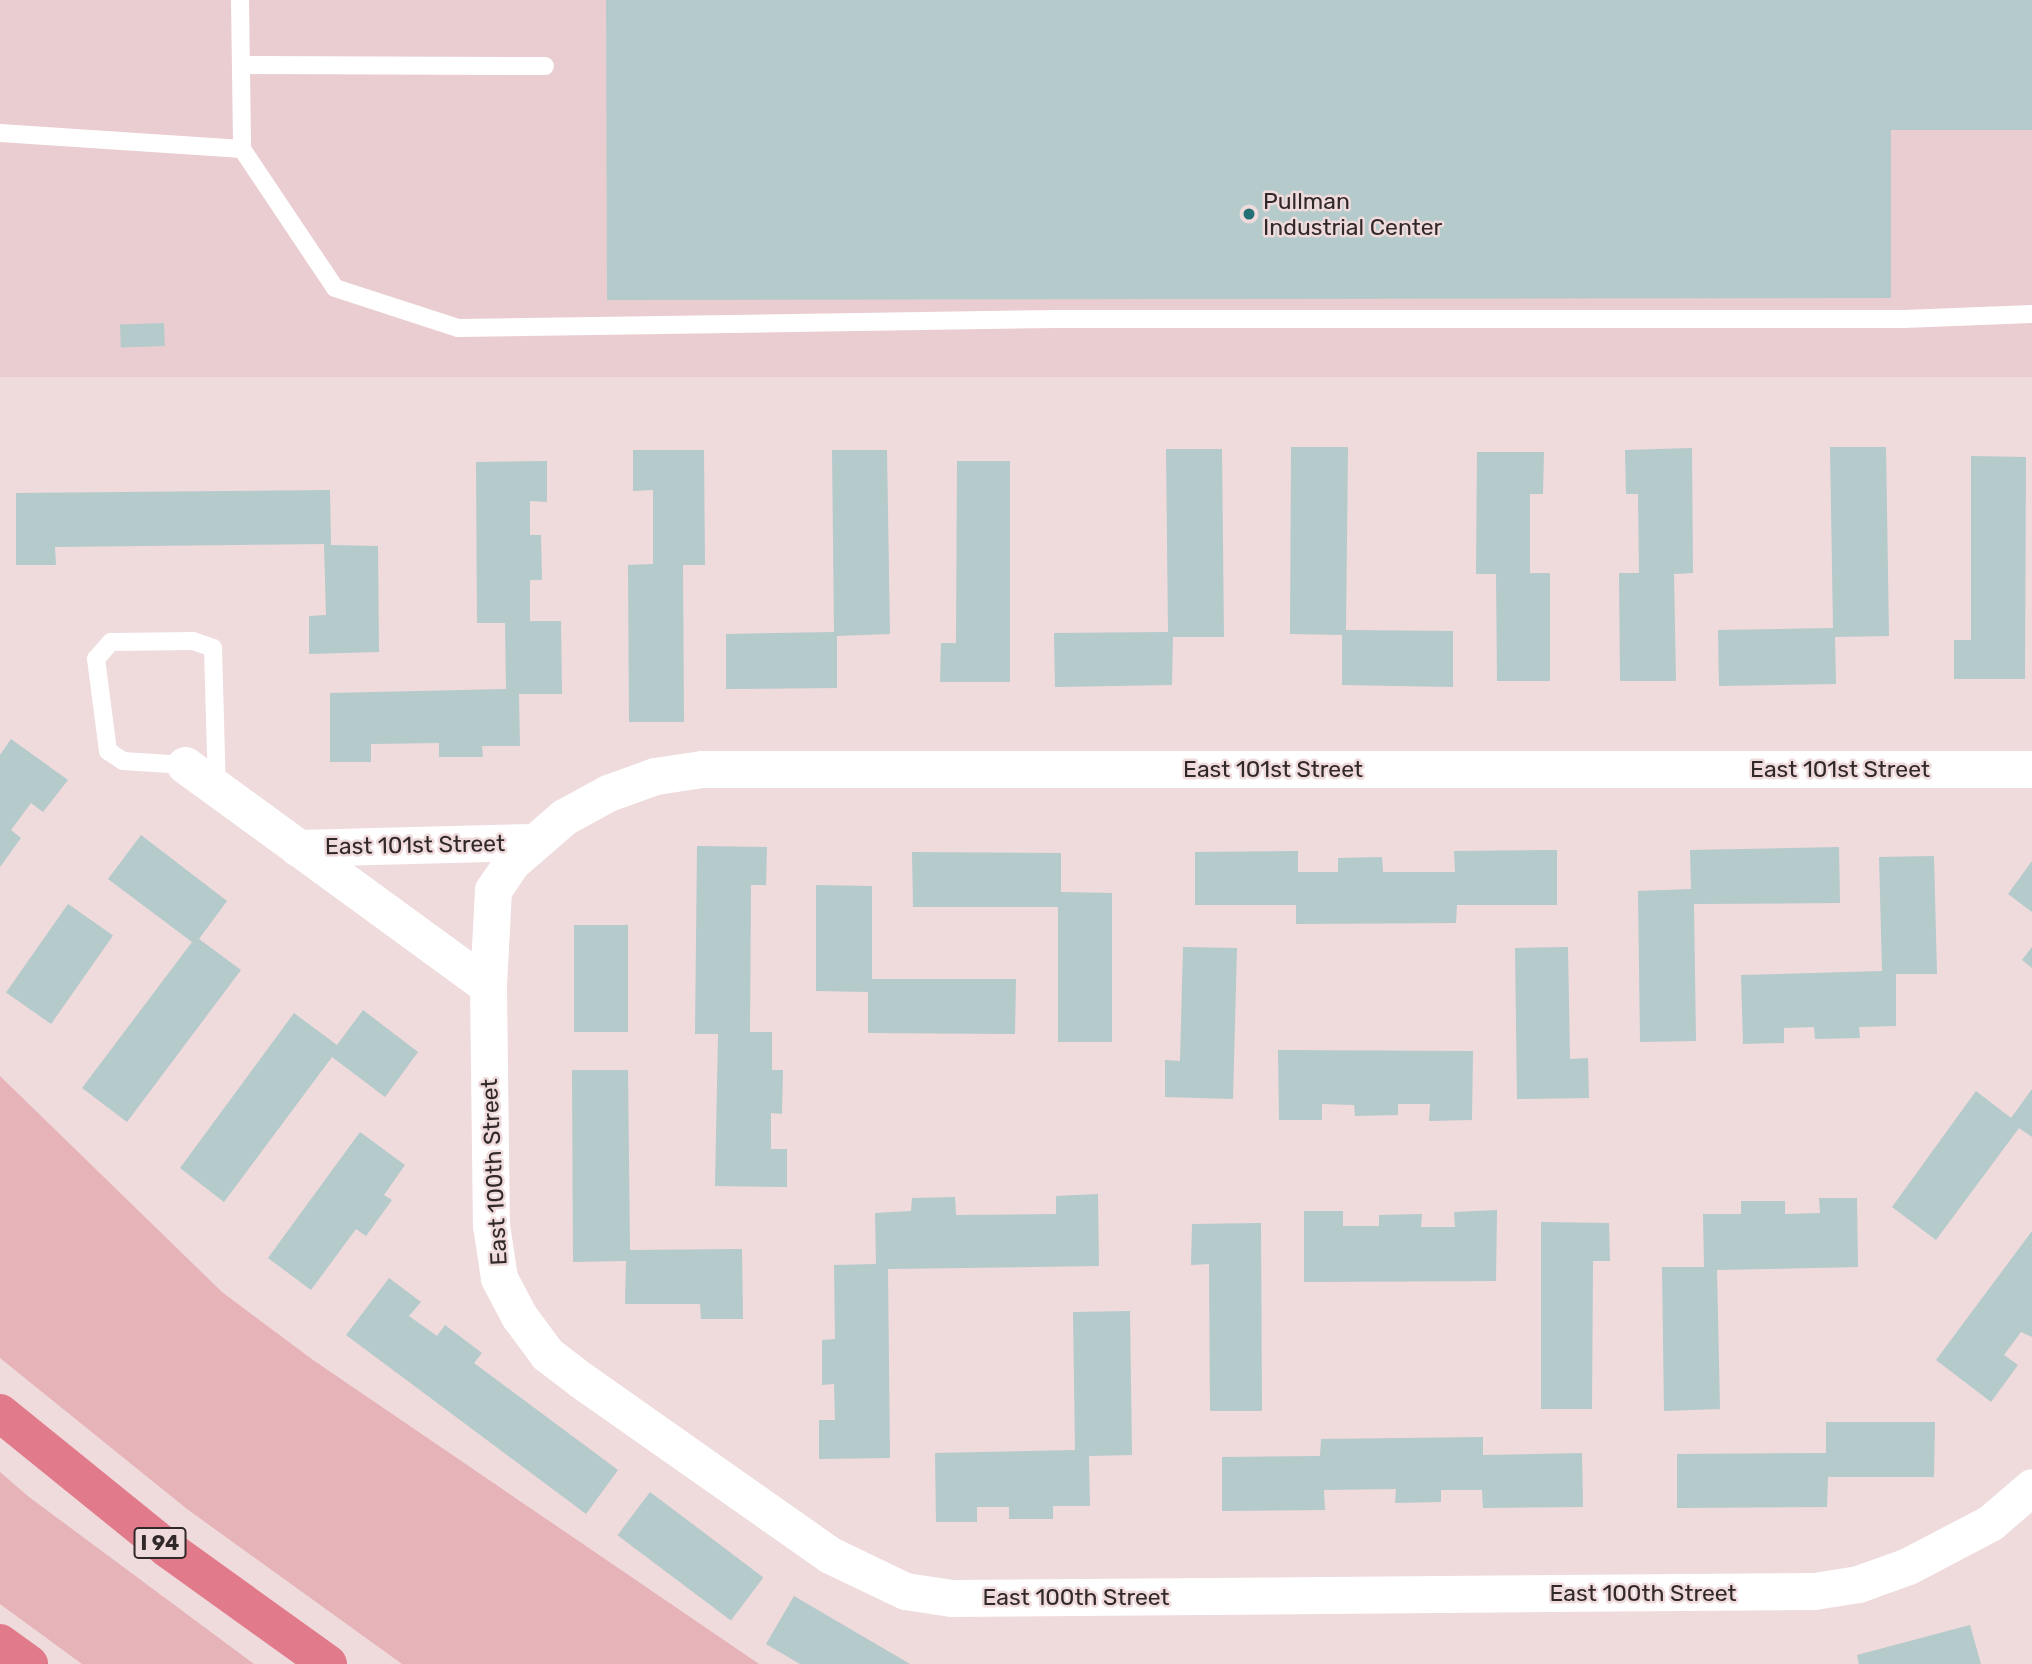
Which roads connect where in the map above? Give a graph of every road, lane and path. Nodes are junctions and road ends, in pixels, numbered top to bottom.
1 (240, 0) edge
2 (241, 65) junction
3 (545, 66) dead end
4 (0, 133) edge
5 (242, 149) junction
6 (2032, 314) edge
7 (185, 765) joint
8 (2032, 769) edge
9 (217, 788) junction
10 (531, 842) junction
11 (298, 848) junction
12 (488, 986) junction
13 (0, 1413) edge
14 (2032, 1487) edge
15 (0, 1643) edge
16 (29, 1664) edge
17 (328, 1664) edge

1 - 2 lane
2 - 3 lane
2 - 5 lane
4 - 5 lane
5 - 6 lane
7 - 9 street
7 - 9 lane
8 - 10 street, East 101st Street
9 - 11 street
10 - 11 street, East 101st Street
10 - 12 street, East 101st Street
11 - 12 street
12 - 14 street, East 100th Street
13 - 17 highway, I 94
15 - 16 highway

